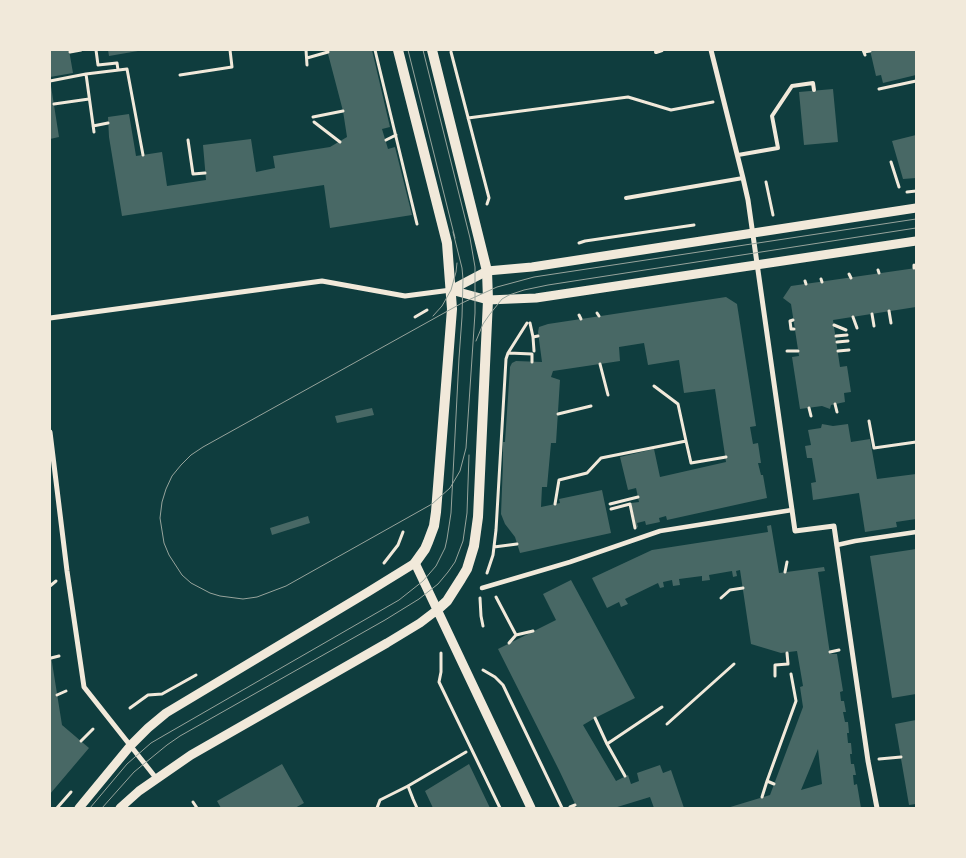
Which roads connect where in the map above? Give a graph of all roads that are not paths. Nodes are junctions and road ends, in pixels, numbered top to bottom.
1 (398, 50) edge
2 (432, 50) edge
3 (662, 50) edge
4 (711, 50) edge
5 (656, 52) dead end
6 (814, 90) dead end
7 (738, 155) junction
8 (743, 178) junction
9 (626, 198) dead end
10 (916, 208) edge
11 (752, 233) junction
12 (916, 241) edge
13 (757, 264) junction
14 (487, 271) junction
15 (451, 290) junction
16 (488, 300) junction
17 (50, 318) edge
18 (50, 432) edge
19 (792, 510) junction
20 (916, 532) edge
21 (836, 546) junction
22 (415, 563) junction
23 (482, 588) dead end
24 (437, 610) junction
25 (131, 745) junction
26 (156, 778) junction
27 (79, 808) edge
28 (120, 808) edge
29 (532, 808) edge
30 (877, 808) edge

1 - 15 main road
2 - 14 main road
3 - 5 lane
4 - 7 street
6 - 7 lane
7 - 8 street
8 - 9 lane
8 - 11 street
10 - 11 street
11 - 13 street
11 - 14 street
12 - 13 street
13 - 16 street
13 - 19 street
14 - 15 street
14 - 16 main road
15 - 16 street
15 - 17 street
15 - 22 main road
16 - 24 main road
18 - 25 street
19 - 21 street
19 - 23 street
20 - 21 street
21 - 30 street
22 - 24 street
22 - 25 street
24 - 26 street
24 - 29 street
25 - 26 street
25 - 27 street
26 - 28 street

